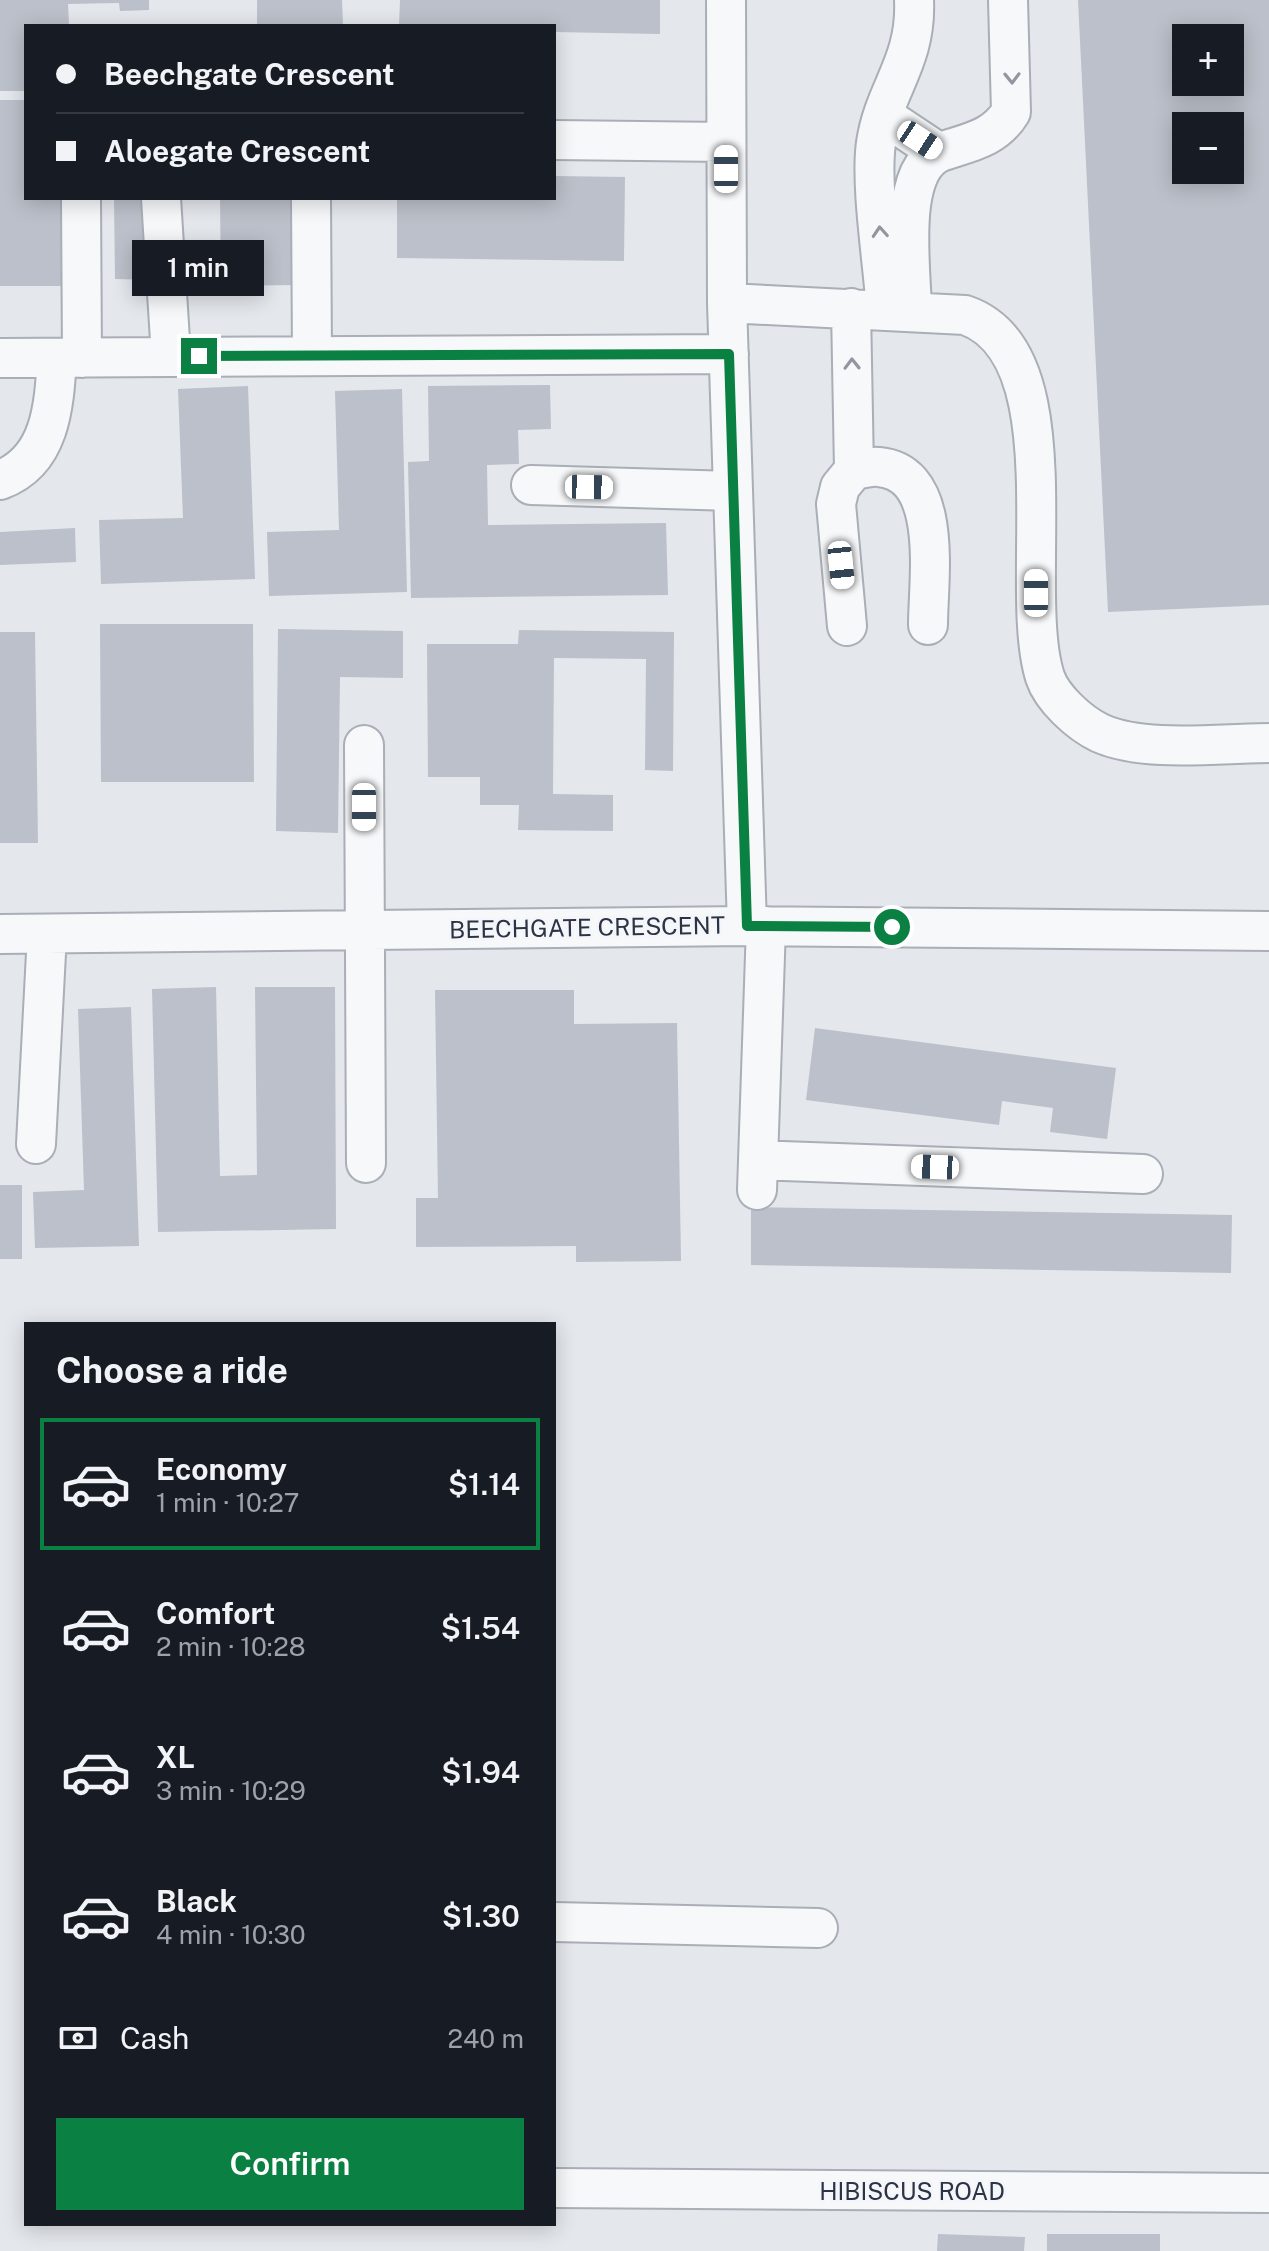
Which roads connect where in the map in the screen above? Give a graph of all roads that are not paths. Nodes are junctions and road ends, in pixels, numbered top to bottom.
1 (726, 0) edge
2 (914, 0) edge
3 (1008, 0) edge
4 (884, 116) junction
5 (556, 140) edge
6 (726, 142) junction
7 (938, 152) junction
8 (81, 200) edge
9 (161, 200) edge
10 (311, 200) edge
11 (727, 303) junction
12 (882, 310) junction
13 (729, 354) junction
14 (312, 355) junction
15 (171, 356) junction
16 (0, 358) edge
17 (70, 358) junction
18 (866, 468) junction
19 (0, 480) edge
20 (531, 485) dead end
21 (733, 491) junction
22 (928, 625) dead end
23 (847, 626) dead end
24 (1269, 743) edge
25 (364, 745) dead end
26 (757, 926) junction
27 (364, 930) junction
28 (1269, 931) edge
29 (0, 934) edge
30 (47, 934) junction
31 (36, 1144) dead end
32 (366, 1163) dead end
33 (1143, 1174) dead end
34 (556, 1922) edge
35 (818, 1928) dead end
36 (556, 2188) edge
37 (1269, 2193) edge

1 - 6 lane
2 - 4 lane
3 -> 7 lane
4 - 7 lane
12 -> 4 lane
5 - 6 lane
6 - 11 lane
7 - 12 lane
8 - 17 lane
9 - 15 lane
10 - 14 lane
11 - 12 lane
11 - 13 lane
12 - 18 lane
12 - 24 lane
13 - 14 lane
13 - 21 lane
14 - 15 lane
15 - 17 lane
16 - 17 lane
17 - 19 lane
18 - 22 lane
18 - 23 lane
20 - 21 lane
21 - 26 lane
25 - 27 lane
26 - 27 lane, BEECHGATE CRESCENT
26 - 28 lane, BEECHGATE CRESCENT
26 - 33 lane
27 - 30 lane, BEECHGATE CRESCENT
27 - 32 lane
29 - 30 lane, BEECHGATE CRESCENT
30 - 31 lane
34 - 35 lane
36 - 37 lane, HIBISCUS ROAD

